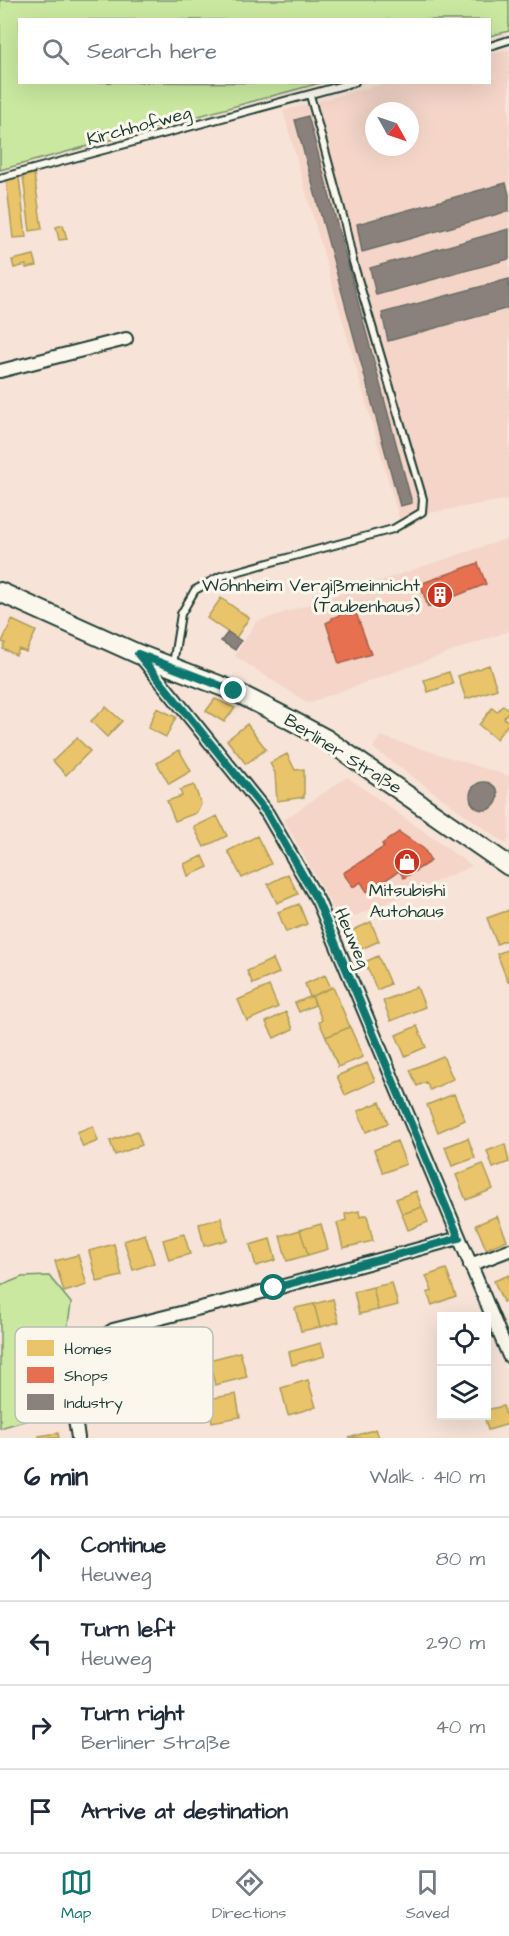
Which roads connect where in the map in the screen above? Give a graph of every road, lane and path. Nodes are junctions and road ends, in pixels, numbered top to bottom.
1 (509, 40) edge
2 (491, 45) edge
3 (348, 84) edge
4 (310, 95) junction
5 (0, 177) edge
6 (126, 339) dead end
7 (0, 371) edge
8 (0, 592) edge
9 (138, 654) junction
10 (172, 667) junction
11 (509, 866) edge
12 (459, 1238) junction
13 (509, 1250) edge
14 (470, 1264) junction
15 (125, 1327) edge
16 (509, 1356) edge
17 (76, 1423) edge
18 (78, 1438) edge

1 - 2 lane
3 - 4 lane, Kirchhofweg
4 - 5 lane, Kirchhofweg
4 - 10 lane
6 - 7 street
8 - 9 main road, Berliner Straße
9 - 10 main road, Berliner Straße
9 - 12 street, Heuweg
10 - 11 main road, Berliner Straße
12 - 14 street, Heuweg
12 - 15 street
13 - 14 street
14 - 16 street, Heuweg
17 - 18 street

